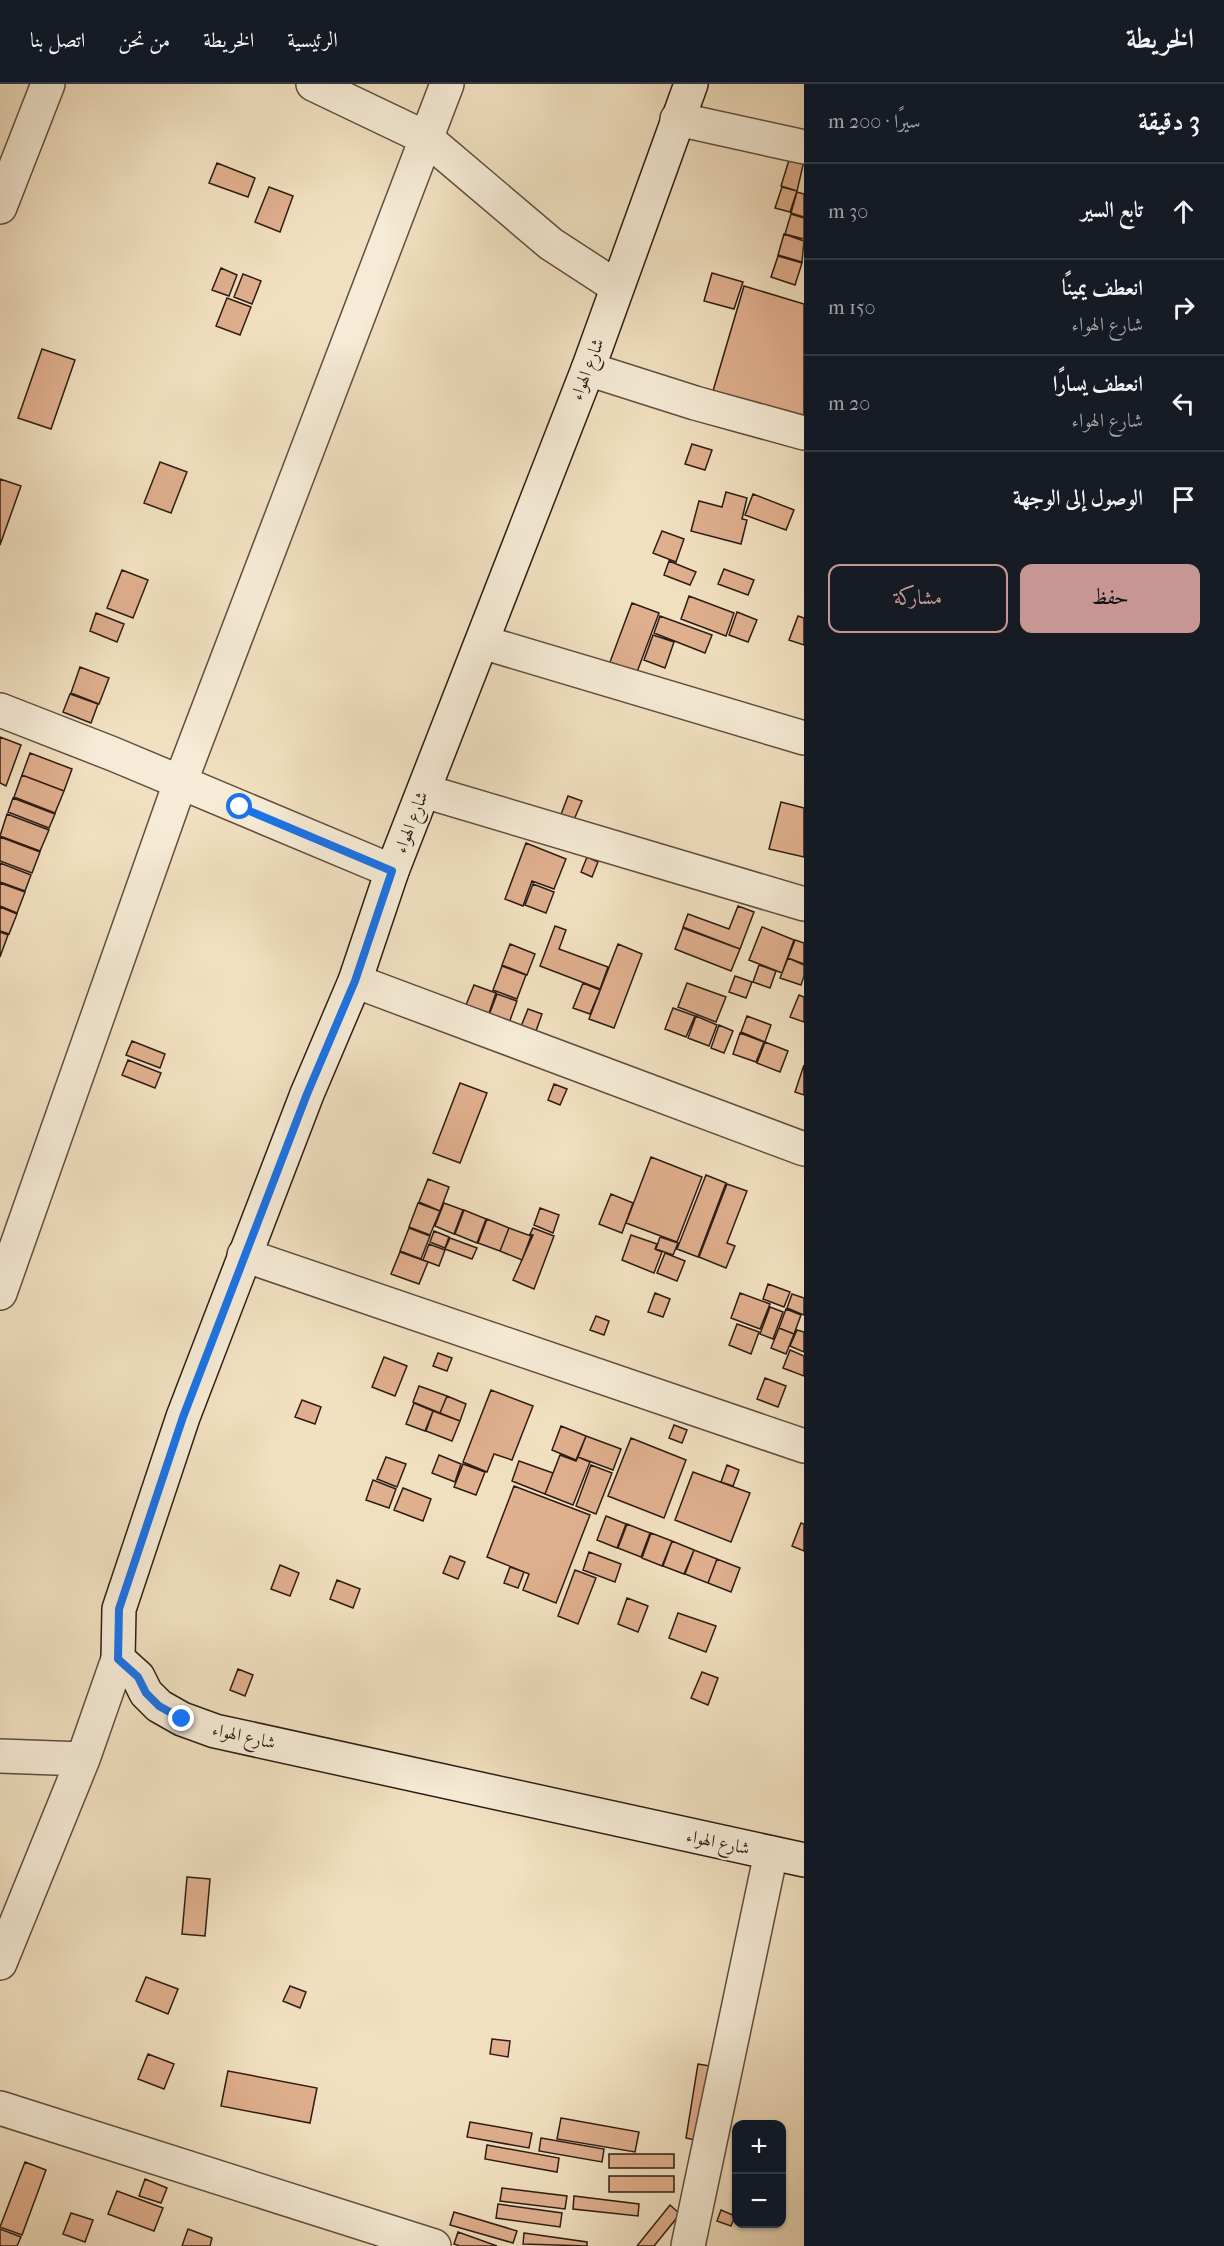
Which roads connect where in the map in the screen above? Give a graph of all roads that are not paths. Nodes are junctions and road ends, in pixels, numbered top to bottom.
1 (48, 84) edge
2 (313, 84) edge
3 (447, 84) edge
4 (691, 84) edge
5 (677, 118) junction
6 (426, 138) junction
7 (804, 147) edge
8 (0, 207) edge
9 (617, 287) junction
10 (588, 369) junction
11 (804, 433) edge
12 (482, 642) junction
13 (0, 710) edge
14 (804, 738) edge
15 (180, 783) junction
16 (424, 791) junction
17 (392, 871) junction
18 (804, 904) edge
19 (355, 981) junction
20 (804, 1149) edge
21 (244, 1255) junction
22 (0, 1293) edge
23 (804, 1446) edge
24 (118, 1659) junction
25 (0, 1756) edge
26 (84, 1760) junction
27 (771, 1853) junction
28 (804, 1860) edge
29 (0, 1964) edge
30 (0, 2108) edge
31 (434, 2246) edge
32 (688, 2246) edge

1 - 8 street
2 - 6 street
3 - 6 street
4 - 5 street, شارع الهواء
5 - 7 street
5 - 9 street, شارع الهواء
6 - 9 street
6 - 15 street
9 - 10 street, شارع الهواء
10 - 11 street
10 - 12 street, شارع الهواء
12 - 14 street
12 - 16 street, شارع الهواء
13 - 15 street
15 - 17 street
15 - 22 street
16 - 17 street, شارع الهواء
16 - 18 street
17 - 19 street, شارع الهواء
19 - 20 street
19 - 21 street, شارع الهواء
21 - 23 street
21 - 24 street, شارع الهواء
24 - 26 street
24 - 27 street, شارع الهواء
25 - 26 street
26 - 29 street
27 - 28 street, شارع الهواء
27 - 32 street
30 - 31 street

